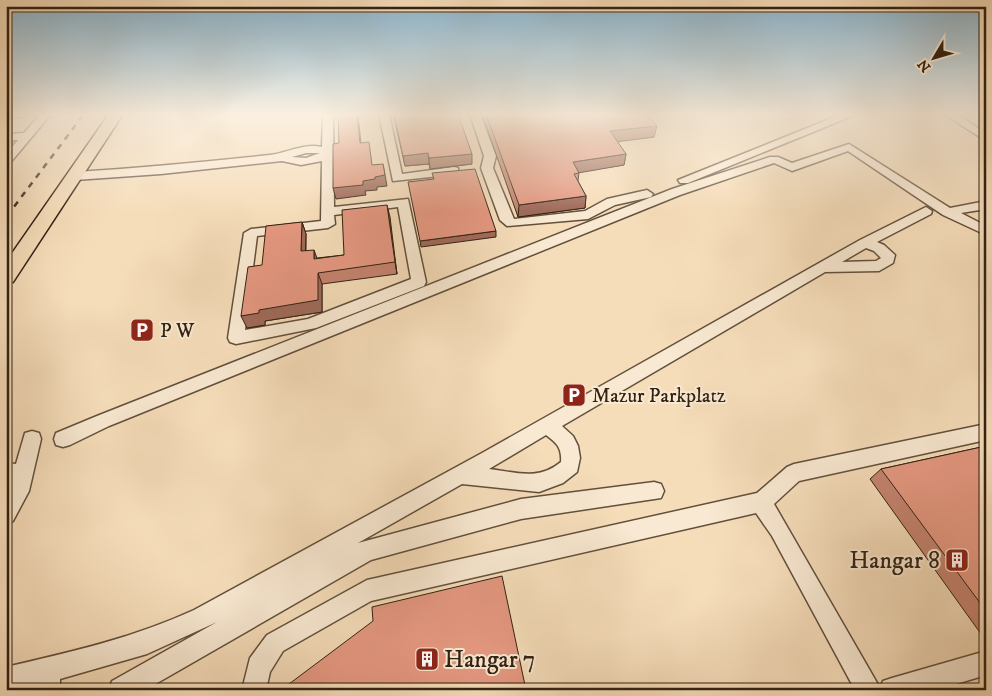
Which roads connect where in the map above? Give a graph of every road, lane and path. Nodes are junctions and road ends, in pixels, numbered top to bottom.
1 (19, 146) edge
2 (95, 146) edge
3 (330, 146) edge
4 (391, 146) edge
5 (487, 146) edge
6 (764, 146) edge
7 (330, 153) junction
8 (283, 157) joint
9 (6, 161) edge
10 (478, 169) junction
11 (75, 176) junction
12 (986, 205) edge
13 (926, 211) dead end
14 (328, 212) junction
15 (948, 212) junction
16 (986, 231) edge
17 (866, 243) junction
18 (824, 267) junction
19 (6, 277) edge
20 (547, 426) junction
21 (986, 432) edge
22 (32, 439) dead end
23 (63, 439) dead end
24 (14, 474) edge
25 (461, 476) junction
26 (654, 491) dead end
27 (761, 502) junction
28 (6, 514) edge
29 (986, 663) edge
30 (6, 679) edge
31 (47, 679) edge
32 (121, 690) edge
33 (254, 690) edge
34 (870, 690) edge
35 (892, 690) edge

1 - 9 street
2 - 11 main road
3 - 7 street
4 - 10 street
5 - 10 street
6 - 10 street
7 - 8 street
7 - 14 street
8 - 11 street
11 - 19 main road
12 - 15 street
13 - 17 street
14 - 14 street
15 - 16 street
15 - 23 street
17 - 18 street
17 - 18 street
18 - 20 street
20 - 25 street
20 - 25 street
21 - 27 street
22 - 24 street
24 - 28 street
25 - 31 street
26 - 32 street
27 - 33 street
27 - 34 street
29 - 35 street
30 - 31 street

